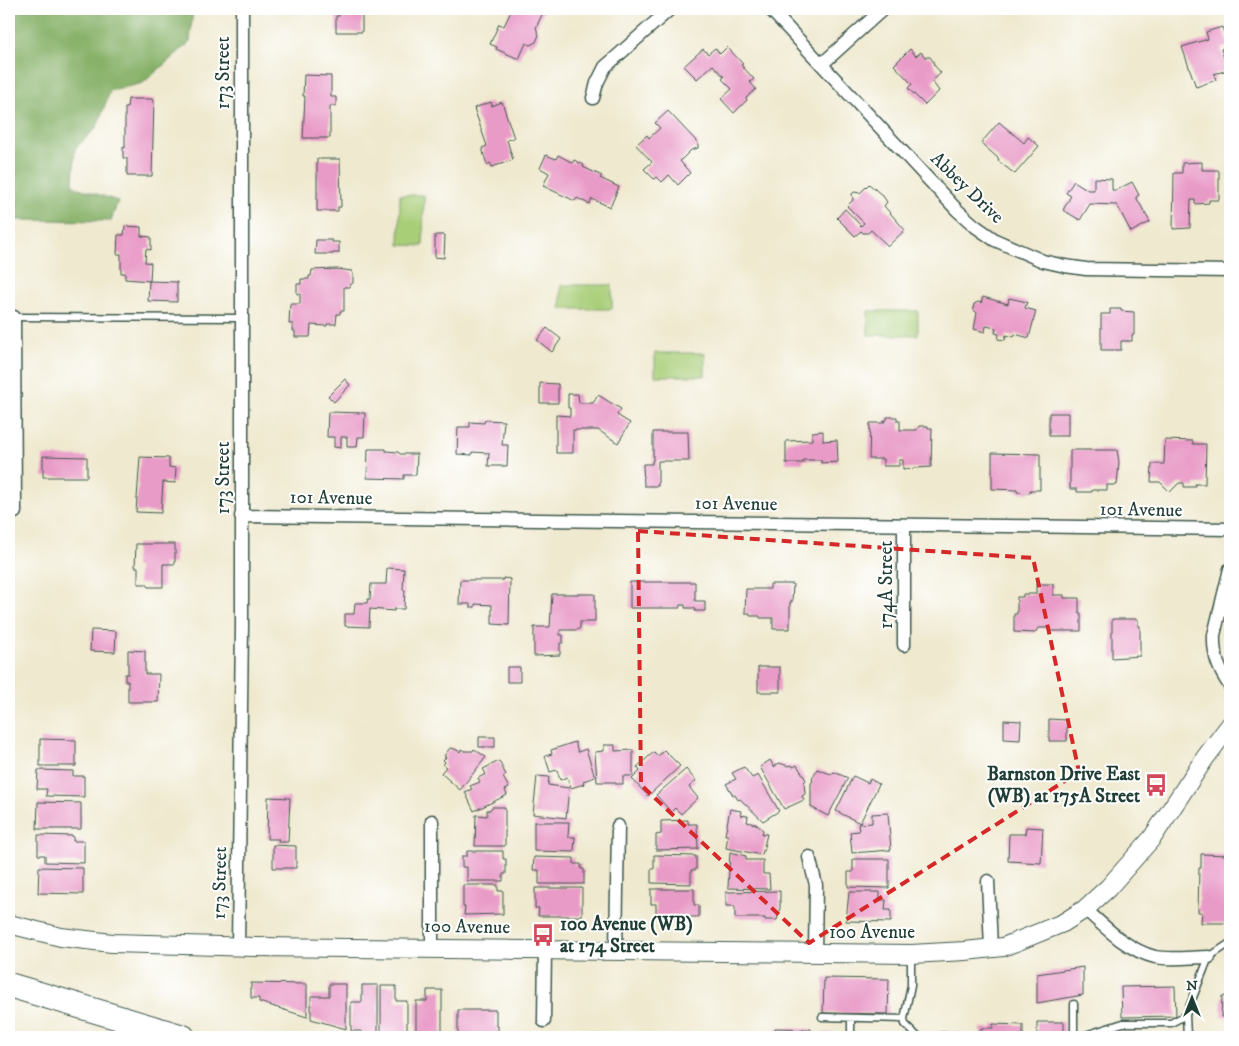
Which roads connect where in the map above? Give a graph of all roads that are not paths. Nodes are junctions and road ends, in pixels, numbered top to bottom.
1 (242, 9) edge
2 (670, 9) edge
3 (770, 9) edge
4 (883, 9) edge
5 (822, 64) junction
6 (593, 98) dead end
7 (1230, 271) edge
8 (14, 317) joint
9 (241, 318) junction
10 (15, 512) dead end
11 (242, 516) junction
12 (904, 525) junction
13 (1230, 530) edge
14 (1230, 568) edge
15 (904, 645) dead end
16 (1230, 686) edge
17 (1230, 725) edge
18 (432, 821) dead end
19 (618, 826) dead end
20 (809, 857) dead end
21 (988, 881) dead end
22 (1085, 909) junction
23 (9, 924) edge
24 (1230, 943) edge
25 (238, 947) junction
26 (432, 948) junction
27 (991, 948) junction
28 (545, 950) junction
29 (616, 951) junction
30 (815, 953) junction
31 (911, 954) junction
32 (1210, 957) junction
33 (9, 984) edge
34 (9, 990) edge
35 (1074, 1004) dead end
36 (1186, 1015) junction
37 (822, 1017) dead end
38 (851, 1018) junction
39 (904, 1019) junction
40 (544, 1020) dead end
41 (135, 1037) edge
42 (183, 1037) edge
43 (851, 1037) edge
44 (918, 1037) edge
45 (1074, 1037) edge
46 (1079, 1037) edge
47 (1187, 1037) edge

1 - 9 street, 173 Street
2 - 6 street
3 - 5 street, Abbey Drive
4 - 5 street
5 - 7 street, Abbey Drive
8 - 9 lane
8 - 10 street
9 - 11 street, 173 Street
11 - 12 street, 101 Avenue
11 - 25 street, 173 Street
12 - 13 street, 101 Avenue
12 - 15 street, 174A Street
14 - 16 street
17 - 22 street, 100 Avenue
18 - 26 street
19 - 29 street
20 - 30 street
21 - 27 street
22 - 27 street, 100 Avenue
22 - 32 street
23 - 25 street, 100 Avenue
24 - 32 lane
25 - 26 street, 100 Avenue
26 - 28 street, 100 Avenue
27 - 31 street, 100 Avenue
28 - 29 street, 100 Avenue
28 - 40 street
29 - 30 street, 100 Avenue
30 - 31 street, 100 Avenue
31 - 39 lane
32 - 36 lane
33 - 42 highway
34 - 41 highway
35 - 45 lane
36 - 46 lane
36 - 47 lane
37 - 38 lane
38 - 39 lane
38 - 43 lane
39 - 44 lane

